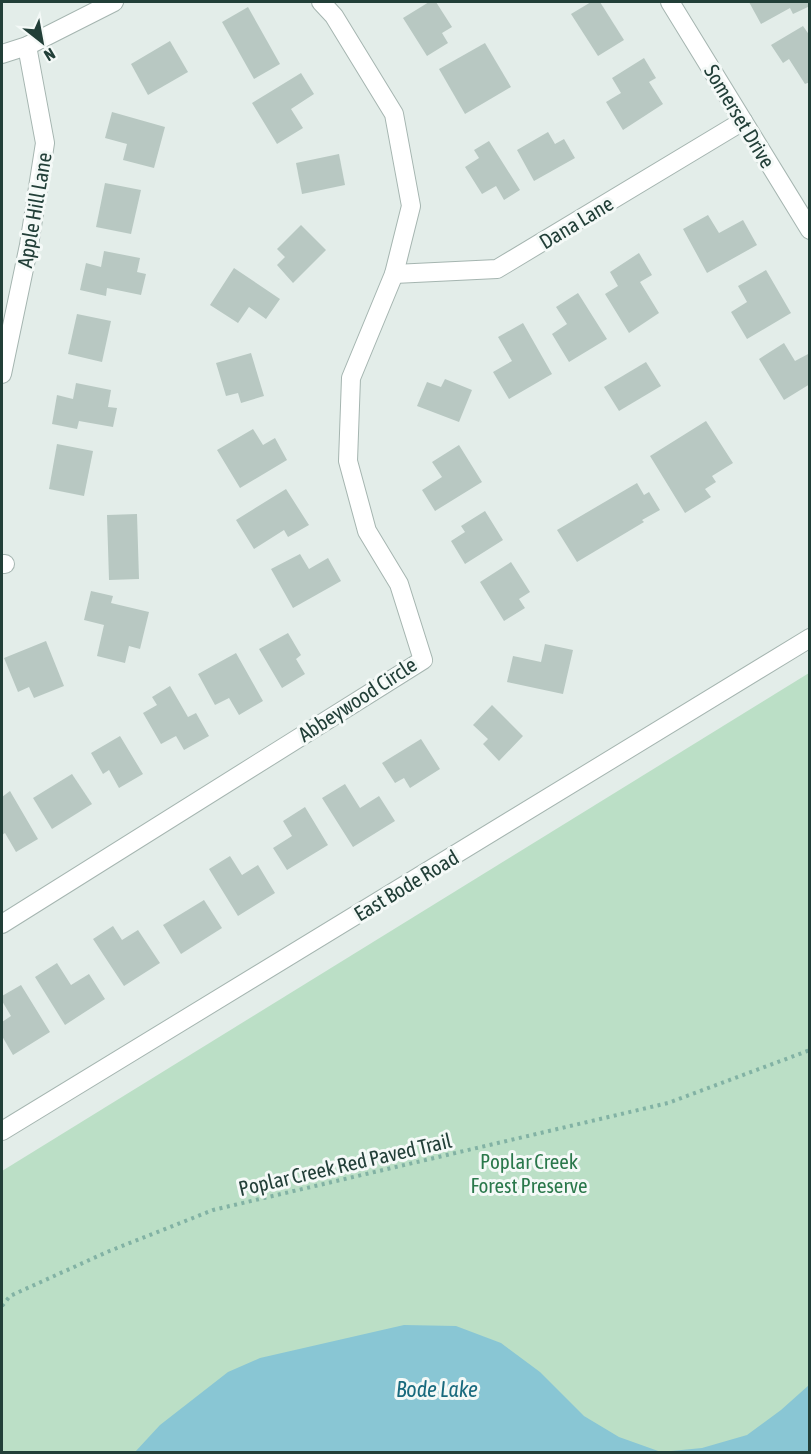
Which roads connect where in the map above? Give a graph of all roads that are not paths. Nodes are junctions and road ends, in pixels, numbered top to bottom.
1 (114, 2) edge
2 (321, 2) edge
3 (670, 2) edge
4 (27, 46) junction
5 (2, 54) edge
6 (743, 121) junction
7 (810, 230) edge
8 (394, 274) junction
9 (2, 374) edge
10 (810, 638) edge
11 (2, 924) edge
12 (2, 1131) edge

1 - 4 street
2 - 8 street, Abbeywood Circle
3 - 6 street, Somerset Drive
4 - 5 street
4 - 9 street, Apple Hill Lane
6 - 7 street, Somerset Drive
6 - 8 street, Dana Lane
8 - 11 street, Abbeywood Circle
10 - 12 street, East Bode Road

